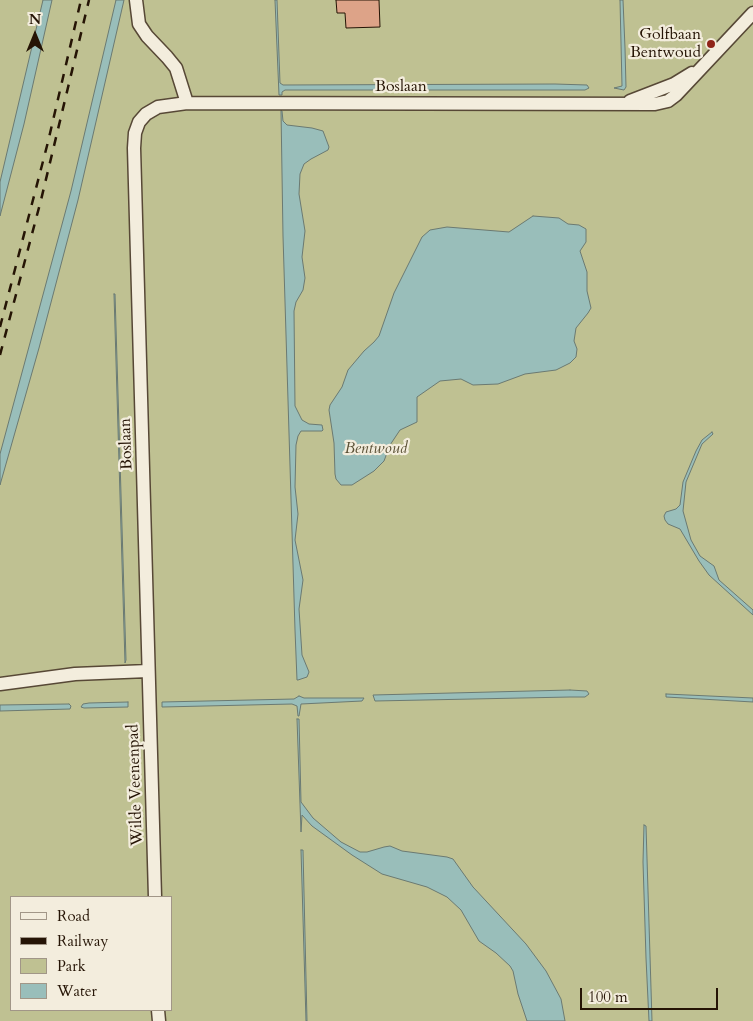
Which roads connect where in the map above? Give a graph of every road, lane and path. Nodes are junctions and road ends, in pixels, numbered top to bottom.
1 (136, 0) edge
2 (753, 13) edge
3 (187, 103) junction
4 (148, 671) junction
5 (0, 684) edge
6 (155, 896) edge

1 - 3 street
2 - 3 street, Boslaan
3 - 4 street, Boslaan
4 - 5 street
4 - 6 street, Wilde Veenenpad

